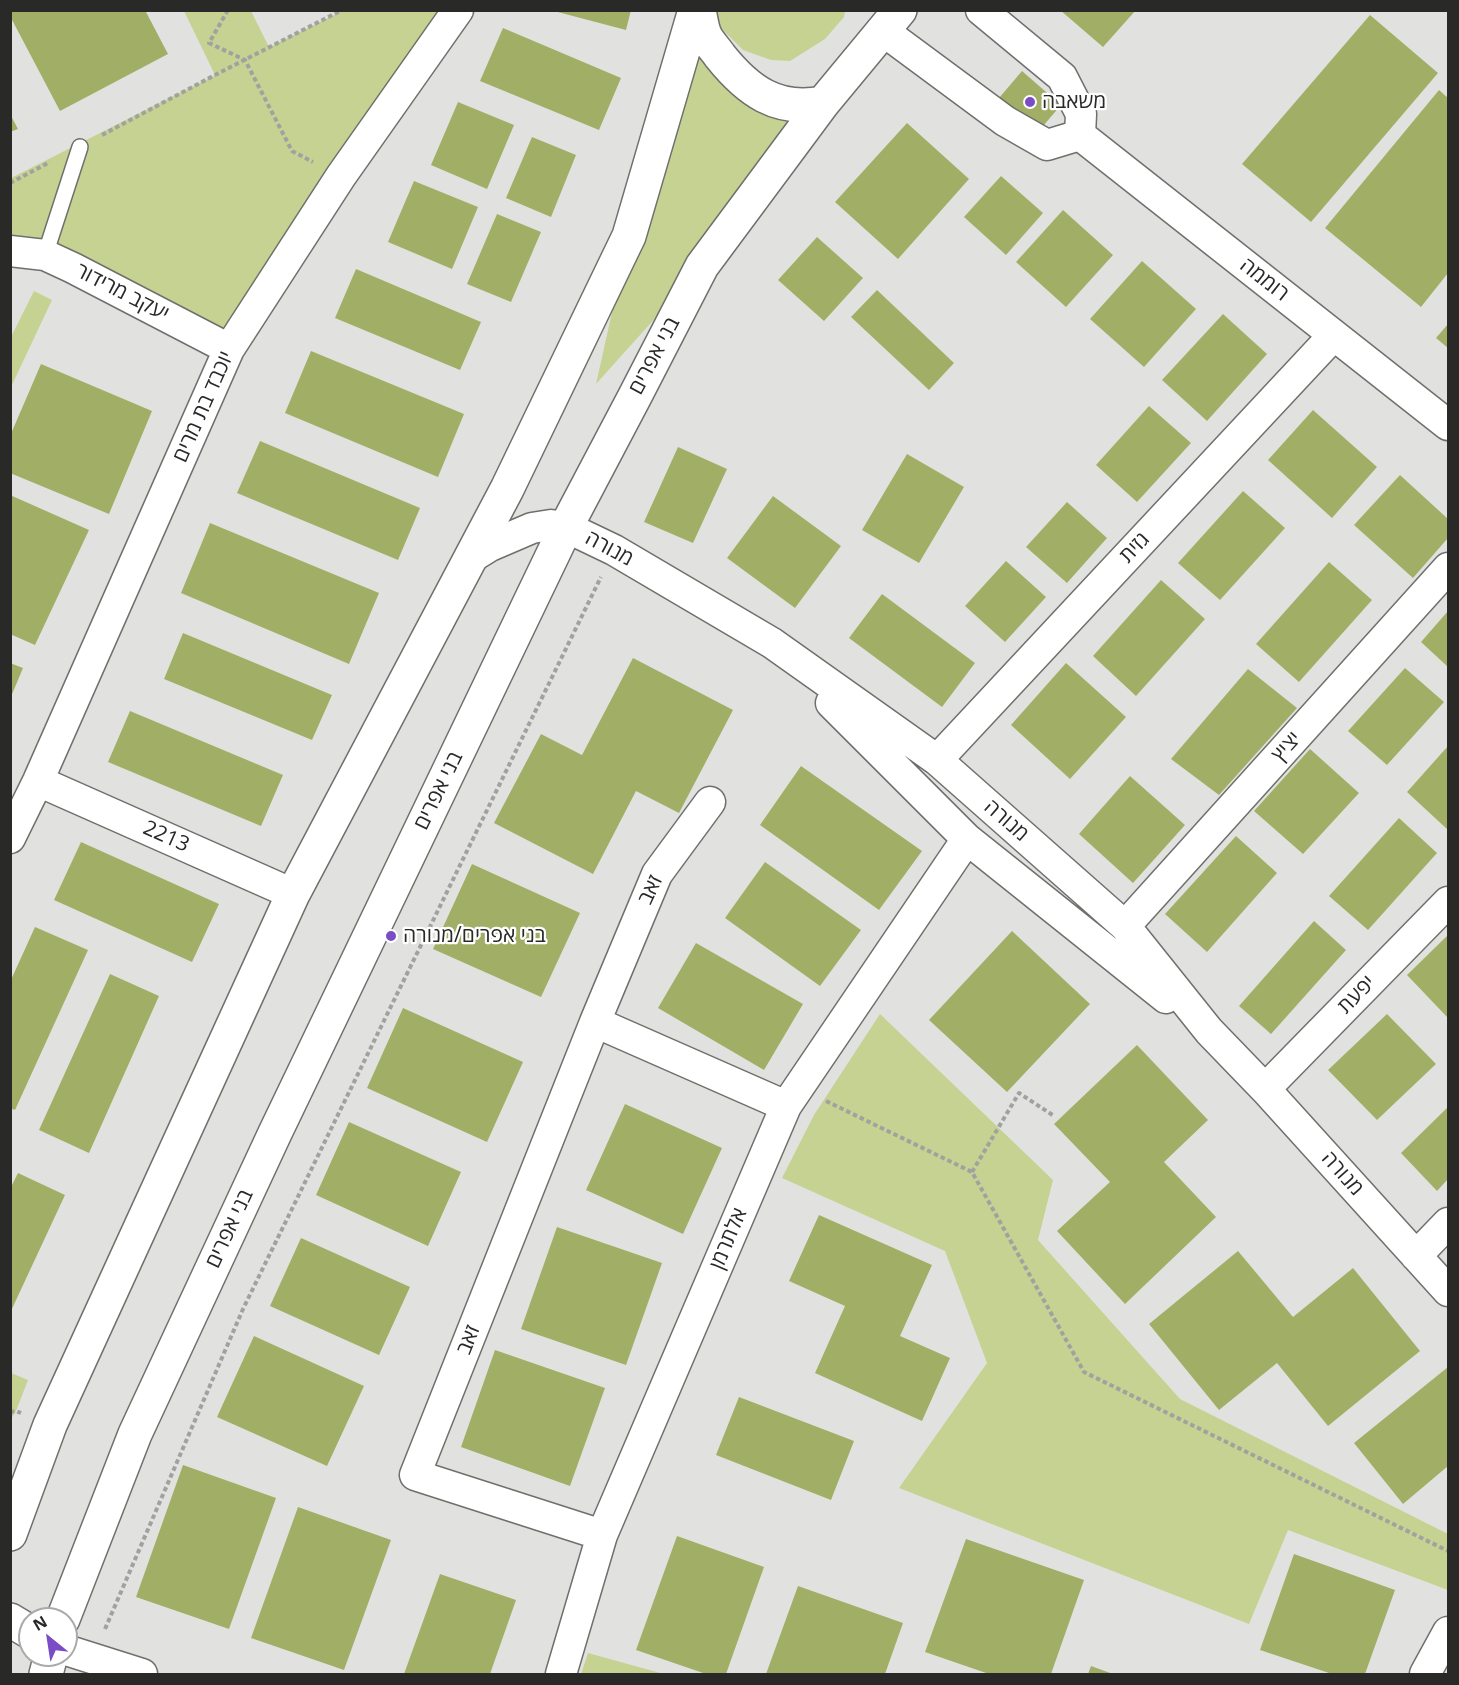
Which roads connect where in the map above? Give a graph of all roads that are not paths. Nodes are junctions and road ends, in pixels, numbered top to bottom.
1 (458, 10) edge
2 (697, 10) edge
3 (981, 10) edge
4 (886, 17) edge
5 (823, 103) junction
6 (1080, 135) junction
7 (80, 147) road end
8 (10, 251) edge
9 (45, 255) junction
10 (1333, 336) junction
11 (229, 349) junction
12 (1449, 425) edge
13 (566, 527) junction
14 (469, 559) junction
15 (1449, 568) edge
16 (772, 644) junction
17 (937, 760) junction
18 (38, 781) junction
19 (710, 802) dead end
20 (10, 838) edge
21 (967, 839) junction
22 (293, 894) junction
23 (1449, 902) edge
24 (1125, 926) junction
25 (595, 1022) junction
26 (1209, 1031) junction
27 (1265, 1089) junction
28 (792, 1097) junction
29 (1449, 1223) edge
30 (1416, 1256) junction
31 (1449, 1291) edge
32 (10, 1534) edge
33 (602, 1535) junction
34 (68, 1607) edge
35 (1449, 1632) edge
36 (79, 1654) edge
37 (142, 1674) edge
38 (561, 1674) edge
39 (1425, 1674) edge

1 - 11 street, יוכבד בת מרים
2 - 5 main road
2 - 14 main road
3 - 6 street
4 - 5 main road, בני אפרים
4 - 6 street
5 - 13 main road, בני אפרים
6 - 10 street, רוממה
7 - 9 lane
8 - 9 street, יעקב מרידור
9 - 11 street, יעקב מרידור
10 - 12 street, רוממה
10 - 17 street, גזית
11 - 18 street, יוכבד בת מרים
13 - 14 street, מנורה
13 - 16 street, מנורה
13 - 34 main road, בני אפרים
14 - 22 main road
15 - 24 street, יציץ
16 - 17 street, מנורה
16 - 21 street, מנורה
17 - 24 street, מנורה
18 - 20 street, יוכבד בת מרים
18 - 22 street, 2213
19 - 25 street, זאב
21 - 26 street, מנורה
21 - 28 street, אלתרמן
22 - 32 main road
23 - 27 street, יפעת
24 - 26 street, מנורה
25 - 28 street
25 - 33 street, זאב
26 - 27 street, מנורה
27 - 30 street, מנורה
28 - 33 street, אלתרמן
29 - 30 street
30 - 31 street, מנורה
33 - 38 street, אלתרמן
35 - 39 street
36 - 37 street

